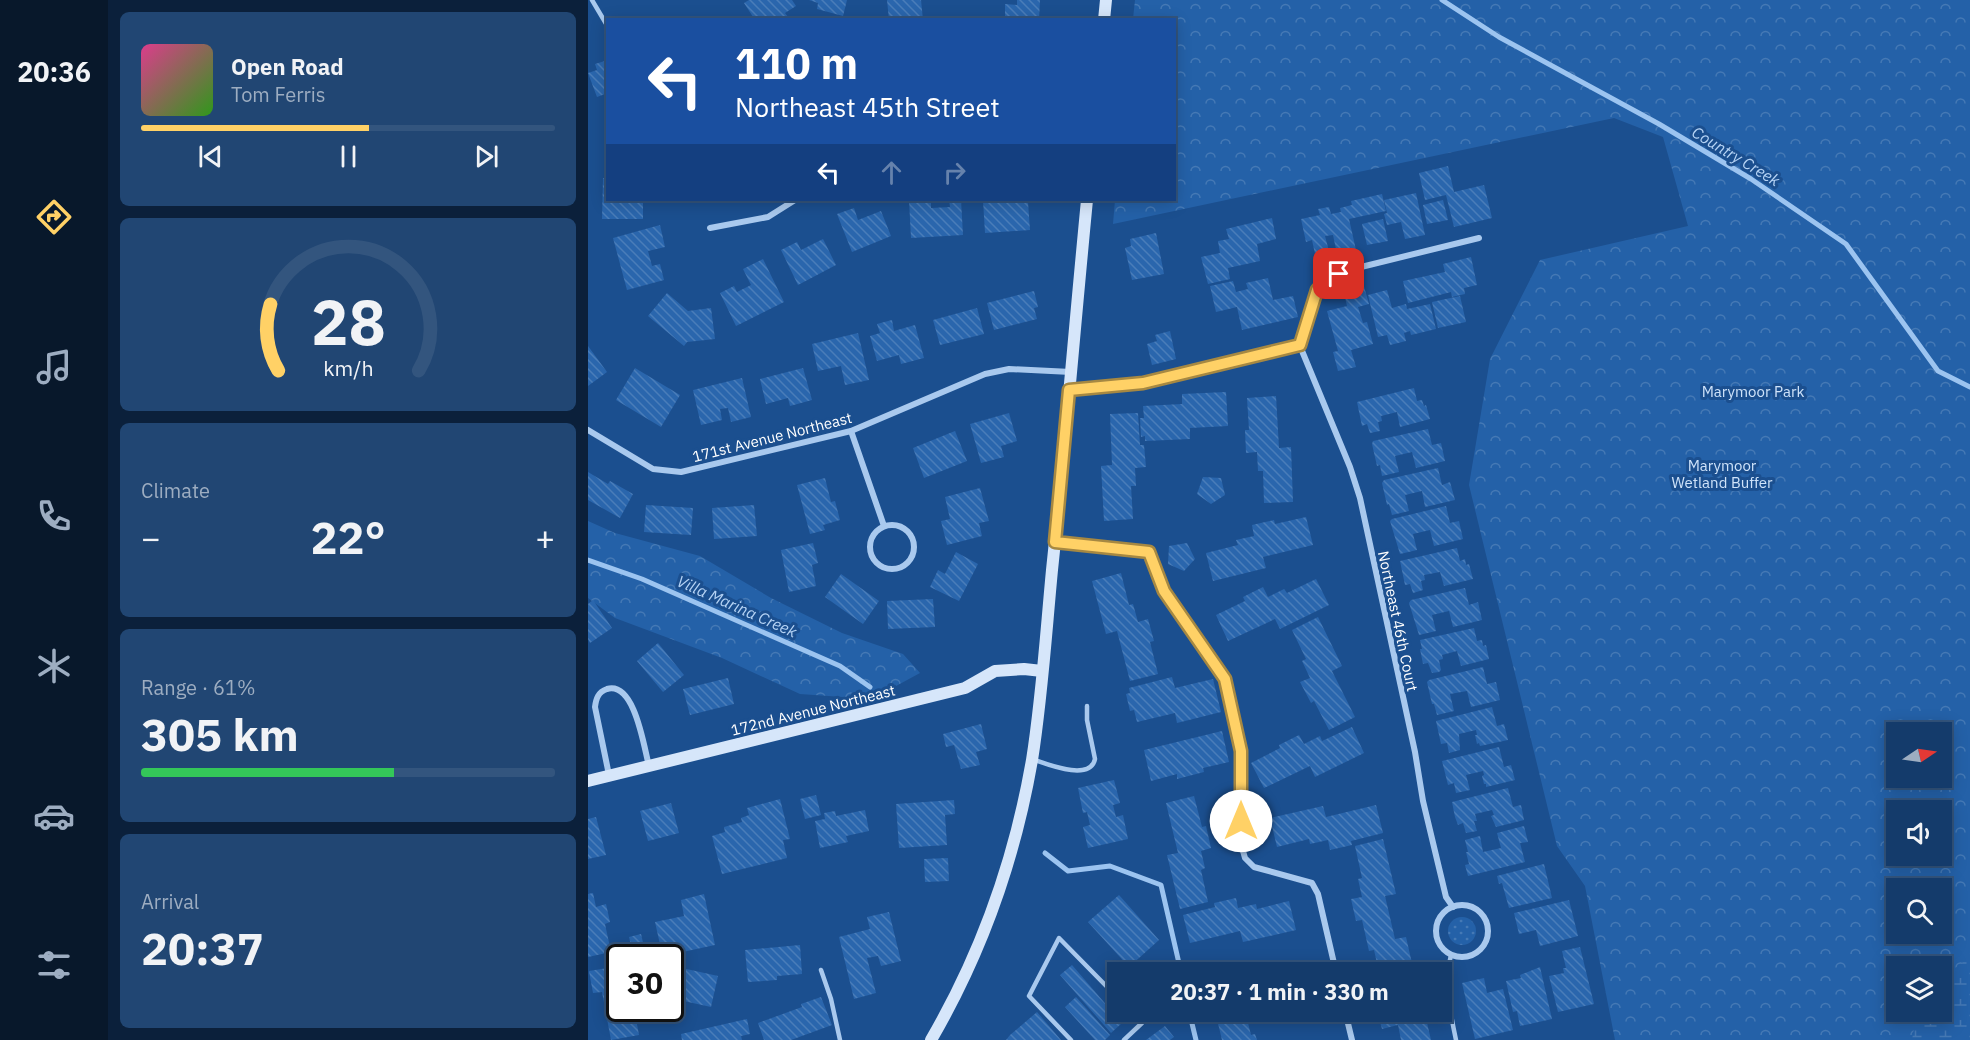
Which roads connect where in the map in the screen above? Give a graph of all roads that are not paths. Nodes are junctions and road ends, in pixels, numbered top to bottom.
1 (592, 0) edge
2 (1106, 0) edge
3 (1104, 18) edge
4 (606, 24) edge
5 (793, 201) edge
6 (1087, 201) edge
7 (710, 228) dead end
8 (1479, 238) dead end
9 (1300, 345) junction
10 (1071, 372) junction
11 (1069, 390) junction
12 (588, 430) edge
13 (851, 431) junction
14 (884, 526) junction
15 (1055, 542) junction
16 (1042, 670) junction
17 (1087, 706) dead end
18 (1032, 759) junction
19 (649, 766) junction
20 (609, 776) junction
21 (588, 781) edge
22 (1453, 907) junction
23 (1451, 955) junction
24 (1334, 962) edge
25 (821, 970) dead end
26 (1107, 987) edge
27 (1141, 1022) edge
28 (1348, 1022) edge
29 (840, 1040) edge
30 (931, 1040) edge
31 (1071, 1040) edge
32 (1124, 1040) edge
33 (1352, 1040) edge
34 (1456, 1040) edge

1 - 4 lane
2 - 3 main road
5 - 7 street
6 - 10 main road
8 - 9 street
9 - 11 street
9 - 22 street, Northeast 46th Court
10 - 11 main road
10 - 13 street, 171st Avenue Northeast
11 - 15 main road
12 - 13 street, 171st Avenue Northeast
13 - 14 street
14 - 14 street
15 - 16 main road
15 - 24 street
16 - 18 main road
16 - 19 main road, 172nd Avenue Northeast
17 - 18 lane
18 - 30 main road
19 - 20 main road, 172nd Avenue Northeast
19 - 20 street
20 - 21 main road, 172nd Avenue Northeast
22 - 23 street
22 - 23 street
23 - 34 lane
25 - 29 lane
26 - 31 lane
27 - 32 lane
28 - 33 street

